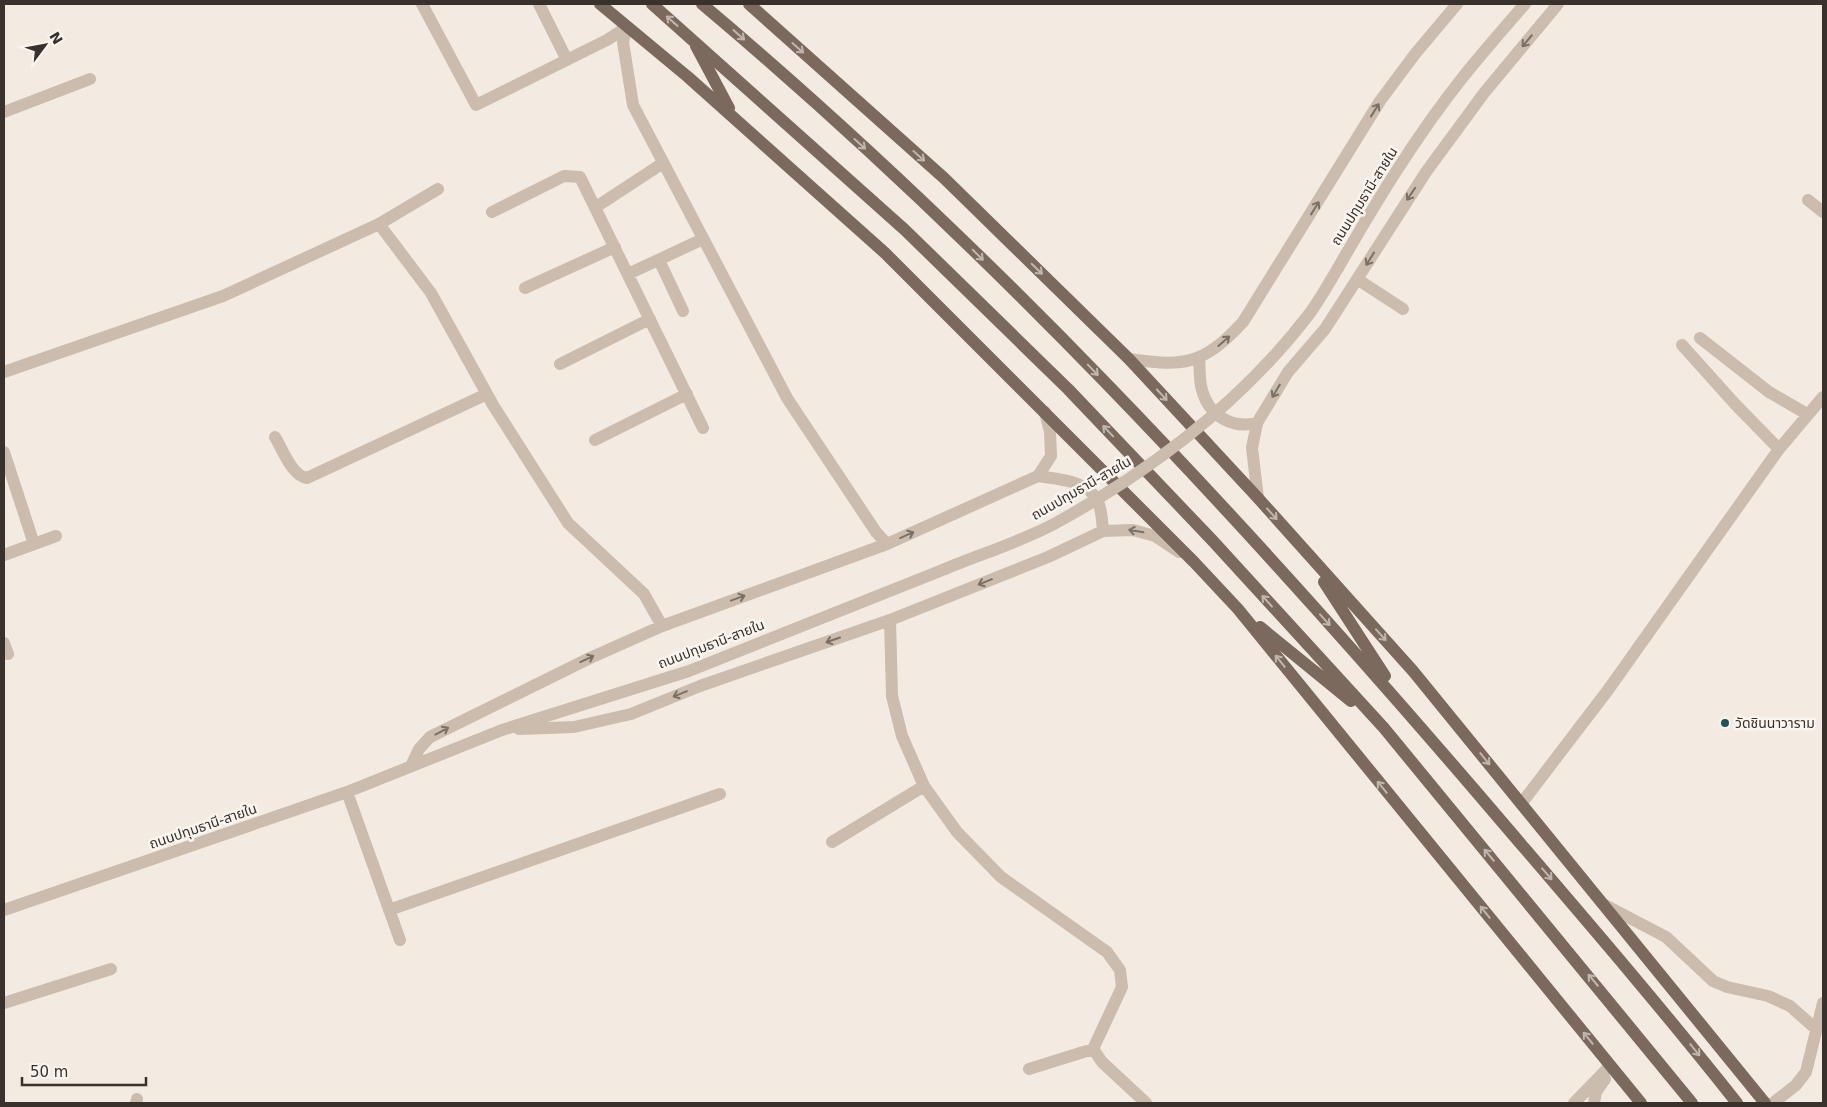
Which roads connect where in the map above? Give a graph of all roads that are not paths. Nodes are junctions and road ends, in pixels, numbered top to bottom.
1 (422, 4) edge
2 (539, 4) edge
3 (600, 4) edge
4 (652, 4) edge
5 (702, 4) edge
6 (749, 4) edge
7 (1457, 4) edge
8 (1524, 4) edge
9 (1558, 4) edge
10 (627, 27) junction
11 (692, 38) junction
12 (567, 60) junction
13 (90, 79) dead end
14 (4, 112) edge
15 (732, 116) junction
16 (663, 163) junction
17 (438, 189) dead end
18 (1808, 200) dead end
19 (596, 207) junction
20 (492, 212) dead end
21 (1823, 212) edge
22 (379, 224) junction
23 (703, 239) junction
24 (615, 246) junction
25 (659, 260) junction
26 (628, 274) junction
27 (1357, 279) junction
28 (525, 288) dead end
29 (1403, 308) dead end
30 (683, 312) dead end
31 (650, 319) junction
32 (1700, 338) dead end
33 (1682, 345) dead end
34 (1199, 358) junction
35 (1129, 359) junction
36 (560, 364) dead end
37 (4, 372) edge
38 (487, 394) junction
39 (687, 394) junction
40 (1823, 396) edge
41 (1045, 412) junction
42 (1807, 414) junction
43 (1256, 423) junction
44 (704, 428) dead end
45 (275, 437) dead end
46 (595, 440) dead end
47 (1779, 449) junction
48 (4, 452) edge
49 (1038, 476) junction
50 (1258, 498) junction
51 (1103, 531) junction
52 (56, 536) dead end
53 (34, 544) junction
54 (887, 544) junction
55 (1304, 550) junction
56 (4, 555) edge
57 (1194, 562) junction
58 (1238, 610) junction
59 (890, 620) junction
60 (662, 626) junction
61 (1405, 708) junction
62 (1384, 728) junction
63 (502, 730) junction
64 (411, 766) junction
65 (924, 786) junction
66 (348, 792) junction
67 (720, 794) dead end
68 (1521, 804) junction
69 (832, 842) dead end
70 (1600, 903) junction
71 (4, 910) edge
72 (389, 910) junction
73 (400, 940) dead end
74 (111, 969) dead end
75 (4, 1003) edge
76 (1823, 1003) edge
77 (1816, 1029) junction
78 (1093, 1049) junction
79 (1612, 1068) junction
80 (1030, 1069) dead end
81 (1146, 1103) edge
82 (1574, 1103) edge
83 (1594, 1103) edge
84 (1641, 1103) edge
85 (1692, 1103) edge
86 (1737, 1103) edge
87 (1765, 1103) edge
88 (1774, 1103) edge

1 - 12 street
2 - 12 street
3 - 10 main road
11 -> 4 main road
5 -> 61 main road
6 -> 35 main road
34 -> 7 street
8 - 63 street, ถนนปทุมธานี-สายใน, bridge
9 -> 27 street
10 - 12 street
10 - 15 main road
10 - 16 street
11 - 15 main road
62 -> 11 main road
13 - 14 street
15 - 41 main road
16 - 19 street
16 - 23 street
17 - 22 street
18 - 21 street
19 - 20 street
19 - 24 street
22 - 37 street
22 - 38 street
23 - 25 street
23 - 54 street
24 - 26 street
24 - 28 street
25 - 26 street
25 - 30 street
26 - 31 street
27 - 29 street
27 -> 43 street
31 - 36 street
31 - 39 street
32 - 42 street
33 - 47 street
34 - 35 street
34 - 43 street
35 -> 50 main road
38 - 45 street
38 - 60 street
39 - 44 street
39 - 46 street
40 - 42 street
41 - 49 street
41 - 57 main road
42 - 47 street
43 - 50 street
47 - 68 street
48 - 53 street
49 - 51 street
54 -> 49 street
50 -> 55 main road
57 -> 51 street
51 -> 59 street
52 - 53 street
53 - 56 street
60 -> 54 street
55 - 61 main road
55 -> 68 main road
57 - 58 main road
58 - 62 main road
79 -> 58 main road
59 -> 63 street
59 - 65 street
64 -> 60 street
61 -> 86 main road
85 -> 62 main road
63 - 64 street, ถนนปทุมธานี-สายใน
64 - 66 street, ถนนปทุมธานี-สายใน
65 - 69 street
65 - 78 street
66 - 71 street, ถนนปทุมธานี-สายใน
66 - 72 street
67 - 72 street
68 - 70 main road
70 - 77 street
70 - 87 main road
72 - 73 street
74 - 75 street
76 - 77 street
77 - 88 street
78 - 80 street
78 - 81 street
79 - 82 street
79 - 83 street
79 - 84 main road

